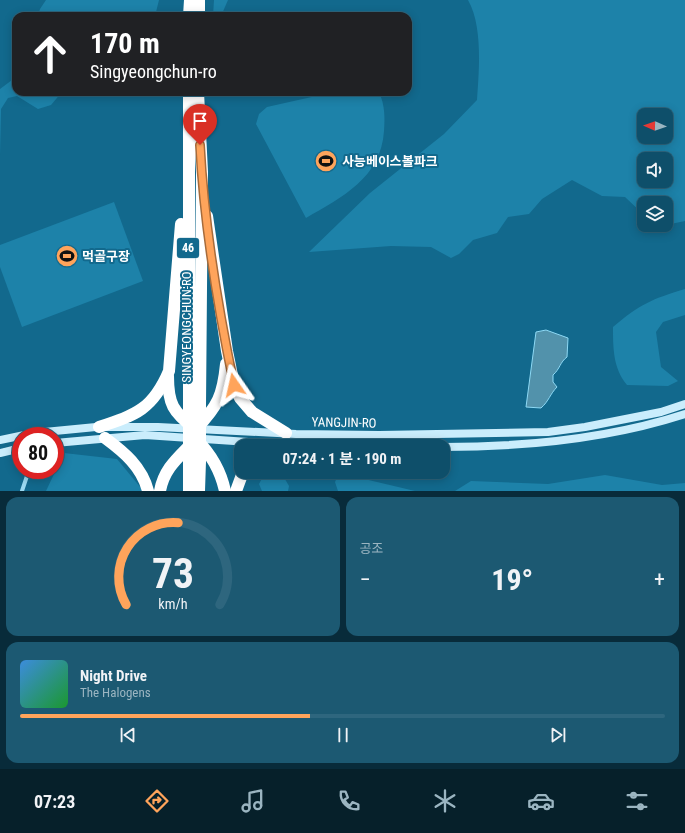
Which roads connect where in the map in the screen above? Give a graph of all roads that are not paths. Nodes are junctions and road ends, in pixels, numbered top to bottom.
1 (190, 0) edge
2 (199, 0) edge
3 (189, 12) edge
4 (199, 12) edge
5 (188, 96) edge
6 (198, 96) edge
7 (202, 172) junction
8 (188, 173) junction
9 (227, 350) junction
10 (168, 371) junction
11 (685, 404) edge
12 (194, 405) junction
13 (685, 414) edge
14 (102, 432) junction
15 (286, 433) junction
16 (196, 434) junction
17 (234, 439) edge
18 (0, 440) edge
19 (64, 441) edge
20 (450, 447) edge
21 (12, 450) edge
22 (9, 451) junction
23 (0, 453) edge
24 (0, 459) edge
25 (194, 461) junction
26 (27, 479) edge
27 (240, 479) edge
28 (22, 491) edge
29 (148, 491) edge
30 (160, 491) edge
31 (189, 491) edge
32 (199, 491) edge
33 (225, 491) edge
34 (236, 491) edge

1 - 3 highway
2 - 4 highway
5 - 8 highway, SINGYEONGCHUN-RO / 46
6 - 7 highway, SINGYEONGCHUN-RO / 46
7 - 9 highway
7 - 12 highway, SINGYEONGCHUN-RO / 46
8 - 10 highway
8 - 12 highway, SINGYEONGCHUN-RO / 46
9 - 15 highway
9 - 16 highway
10 - 14 highway
10 - 16 highway
11 - 15 main road, YANGJIN-RO
12 - 25 highway, SINGYEONGCHUN-RO / 46, bridge
13 - 20 main road
14 - 16 main road, YANGJIN-RO
14 - 16 main road, YANGJIN-RO
14 - 18 main road, YANGJIN-RO
14 - 19 main road, YANGJIN-RO
14 - 29 highway
15 - 16 main road, YANGJIN-RO
16 - 17 main road, YANGJIN-RO
16 - 30 highway
16 - 33 highway
21 - 22 main road
22 - 23 main road
22 - 24 main road
25 - 31 highway, SINGYEONGCHUN-RO / 46
25 - 32 highway, SINGYEONGCHUN-RO / 46
26 - 28 street
27 - 34 highway

